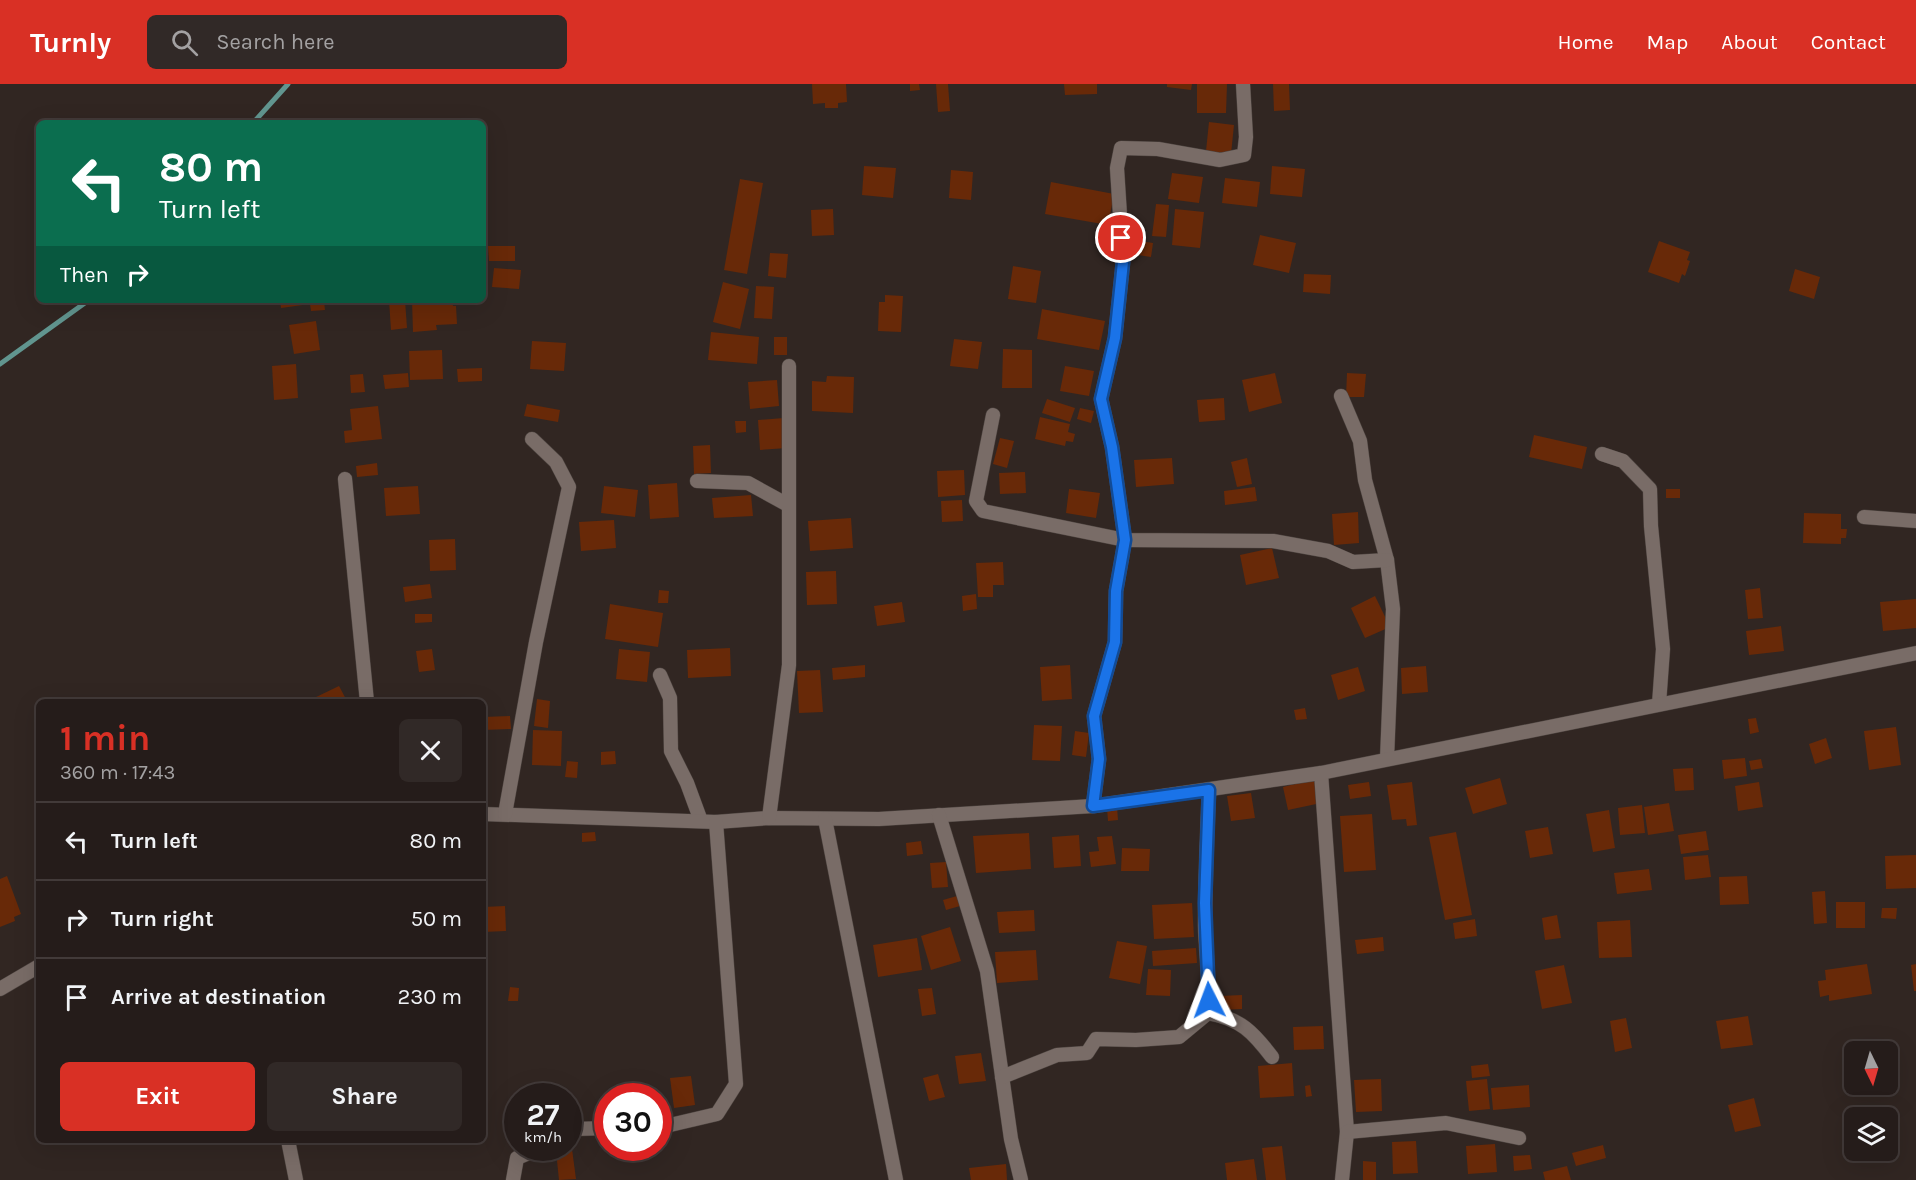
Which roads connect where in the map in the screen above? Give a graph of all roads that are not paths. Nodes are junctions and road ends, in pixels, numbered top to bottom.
1 (1243, 84) edge
2 (789, 366) dead end
3 (1341, 396) dead end
4 (993, 415) dead end
5 (532, 439) dead end
6 (1602, 454) dead end
7 (345, 479) dead end
8 (697, 481) dead end
9 (788, 505) junction
10 (1864, 517) dead end
11 (1916, 521) edge
12 (1125, 540) junction
13 (1387, 560) junction
14 (1916, 653) edge
15 (660, 675) dead end
16 (367, 699) edge
17 (1659, 704) junction
18 (1387, 759) junction
19 (1321, 773) junction
20 (1209, 790) junction
21 (1093, 806) junction
22 (486, 814) edge
23 (505, 814) junction
24 (939, 815) junction
25 (770, 818) junction
26 (825, 819) junction
27 (700, 821) junction
28 (716, 822) junction
29 (36, 968) edge
30 (0, 989) edge
31 (1208, 1013) junction
32 (1272, 1057) dead end
33 (1002, 1077) junction
34 (672, 1125) edge
35 (1347, 1132) junction
36 (1519, 1138) dead end
37 (289, 1143) edge
38 (516, 1161) edge
39 (296, 1180) edge
40 (513, 1180) edge
41 (896, 1180) edge
42 (1021, 1180) edge
43 (1342, 1180) edge

1 - 12 street
2 - 9 street
3 - 13 street
4 - 12 street
5 - 23 street
6 - 17 street
7 - 16 street
8 - 9 street
9 - 25 street
10 - 11 street
12 - 13 street
12 - 21 street
13 - 18 street
14 - 17 street
15 - 27 street
17 - 18 street
18 - 19 street
19 - 20 street
19 - 35 street
20 - 21 street
20 - 31 street
21 - 24 street
22 - 23 street
23 - 27 street
24 - 26 street
24 - 33 street
25 - 26 street
25 - 28 street
26 - 41 street
27 - 28 street
28 - 34 street
29 - 30 street
31 - 32 street
31 - 33 street
33 - 42 street
35 - 36 street
35 - 43 street
37 - 39 street
38 - 40 street

